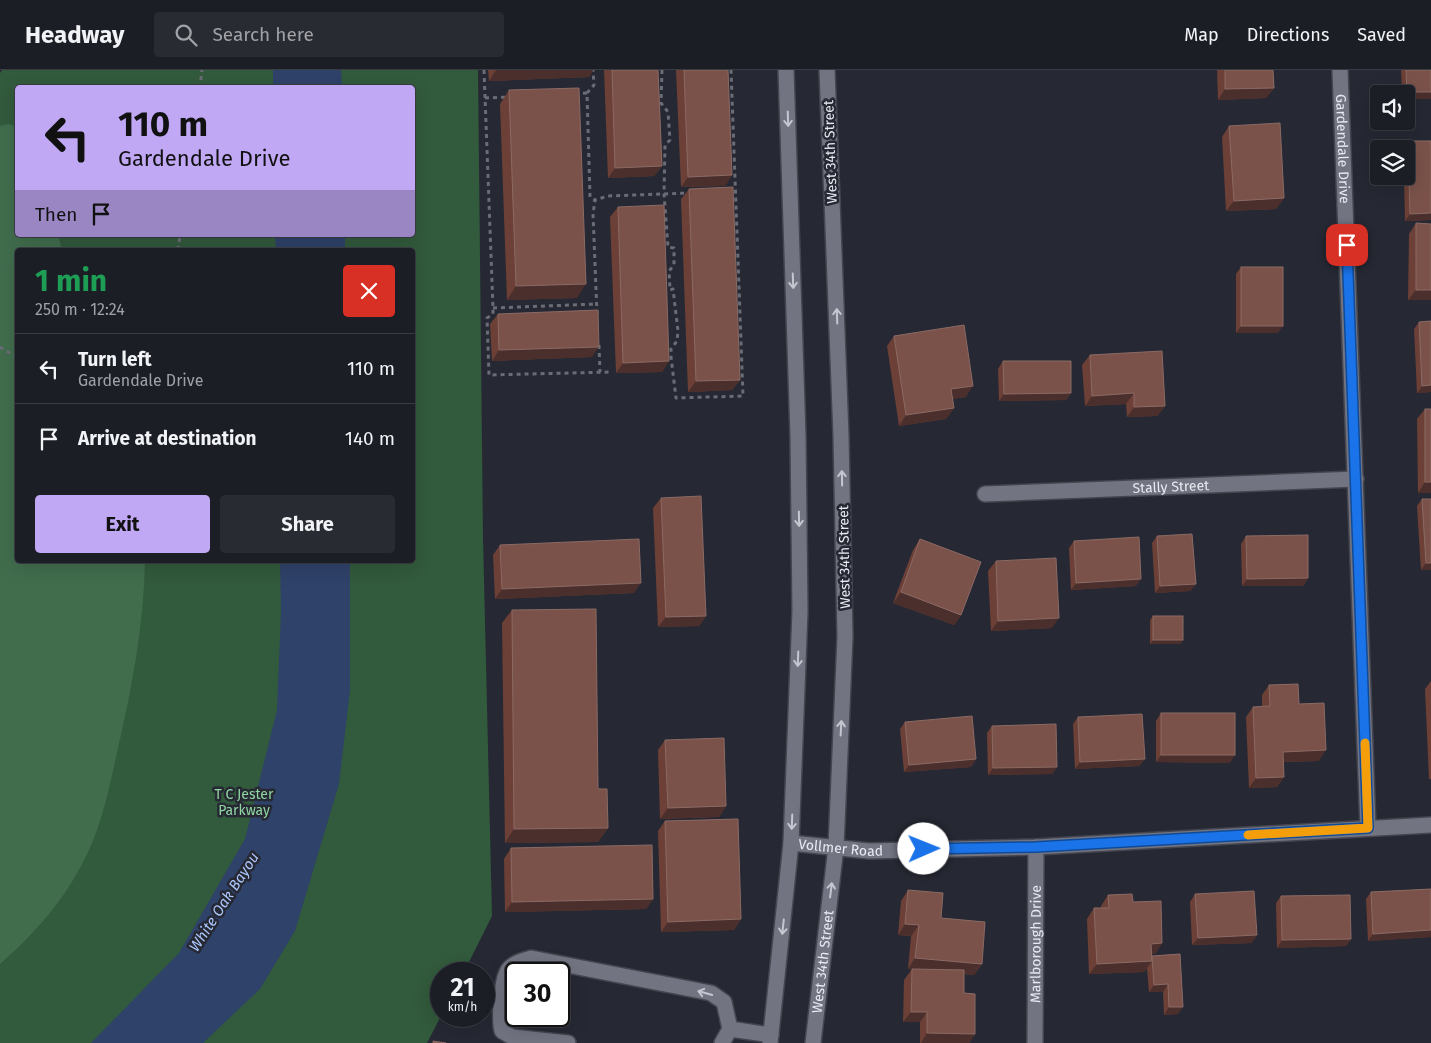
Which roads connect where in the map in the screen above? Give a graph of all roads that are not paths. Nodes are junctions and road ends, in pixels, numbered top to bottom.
1 (786, 70) edge
2 (827, 70) edge
3 (1340, 70) edge
4 (1356, 479) junction
5 (985, 494) dead end
6 (1431, 825) edge
7 (1368, 828) junction
8 (791, 843) junction
9 (836, 847) junction
10 (1036, 847) junction
11 (730, 1029) junction
12 (771, 1039) edge
13 (568, 1043) edge
14 (722, 1043) edge
15 (813, 1043) edge
16 (1035, 1043) edge

1 -> 8 street
9 -> 2 street, West 34th Street
3 - 4 street, Gardendale Drive
4 - 5 street, Stally Street
4 - 7 street, Gardendale Drive
6 - 7 street, Vollmer Road
7 - 10 street, Vollmer Road
8 - 9 street, Vollmer Road
8 -> 12 street
9 - 10 street, Vollmer Road
15 -> 9 street, West 34th Street
10 - 16 street, Marlborough Drive
11 - 12 street
11 -> 13 street
11 - 14 street

